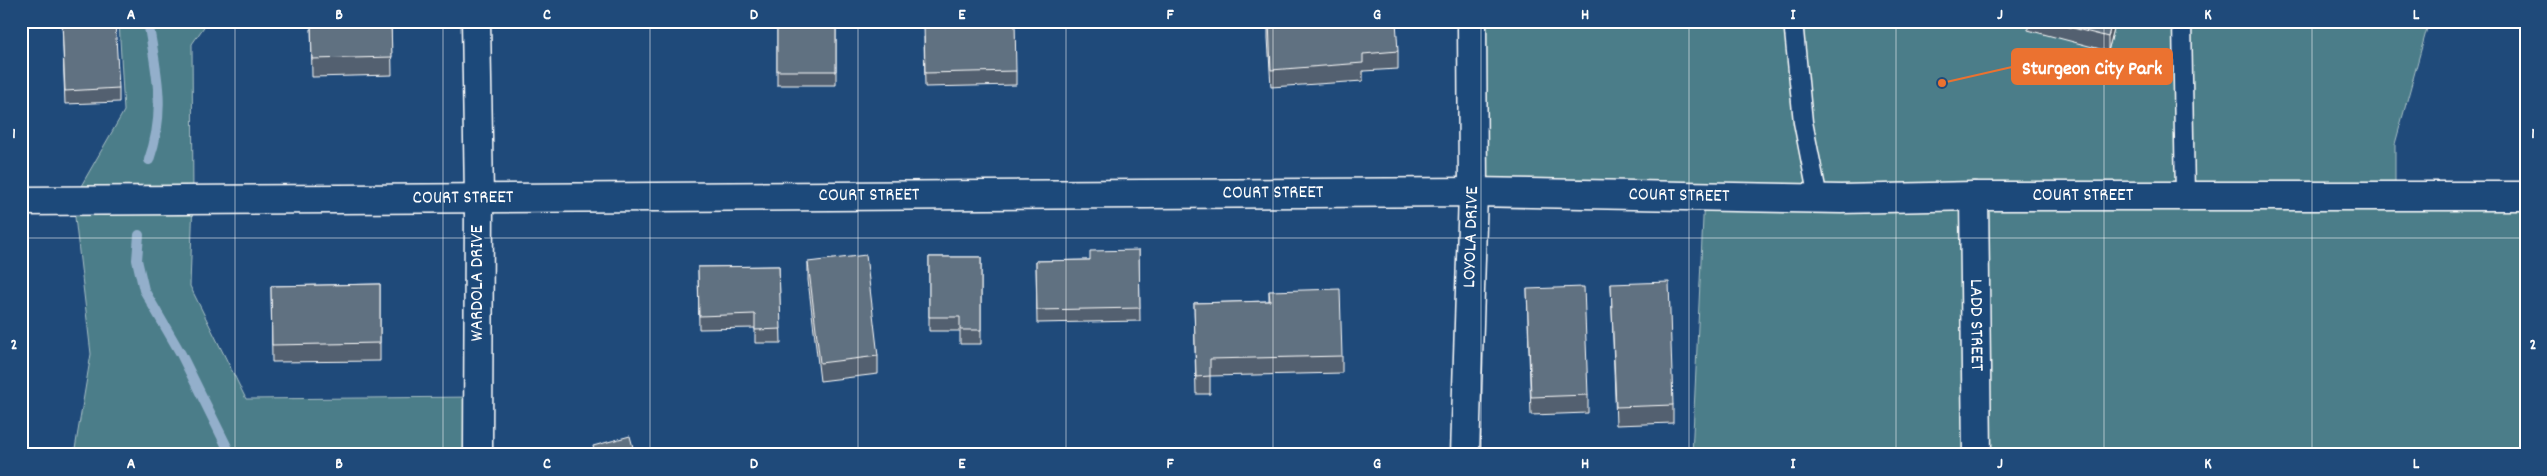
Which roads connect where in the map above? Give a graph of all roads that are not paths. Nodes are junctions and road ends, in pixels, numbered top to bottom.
1 (476, 21) edge
2 (1472, 21) edge
3 (1793, 21) edge
4 (2182, 21) edge
5 (1473, 192) junction
6 (1974, 196) junction
7 (2185, 196) junction
8 (2526, 196) edge
9 (479, 197) junction
10 (1818, 198) junction
11 (21, 201) edge
12 (478, 455) edge
13 (1465, 455) edge
14 (1977, 455) edge

1 - 9 street, WARDOLA DRIVE
2 - 5 street, LOYOLA DRIVE
3 - 10 lane
4 - 7 lane
5 - 9 street, COURT STREET
5 - 10 street, COURT STREET
5 - 13 street, LOYOLA DRIVE
6 - 7 street, COURT STREET
6 - 10 street, COURT STREET
6 - 14 street, LADD STREET
7 - 8 street, COURT STREET
9 - 11 street, COURT STREET
9 - 12 street, WARDOLA DRIVE

